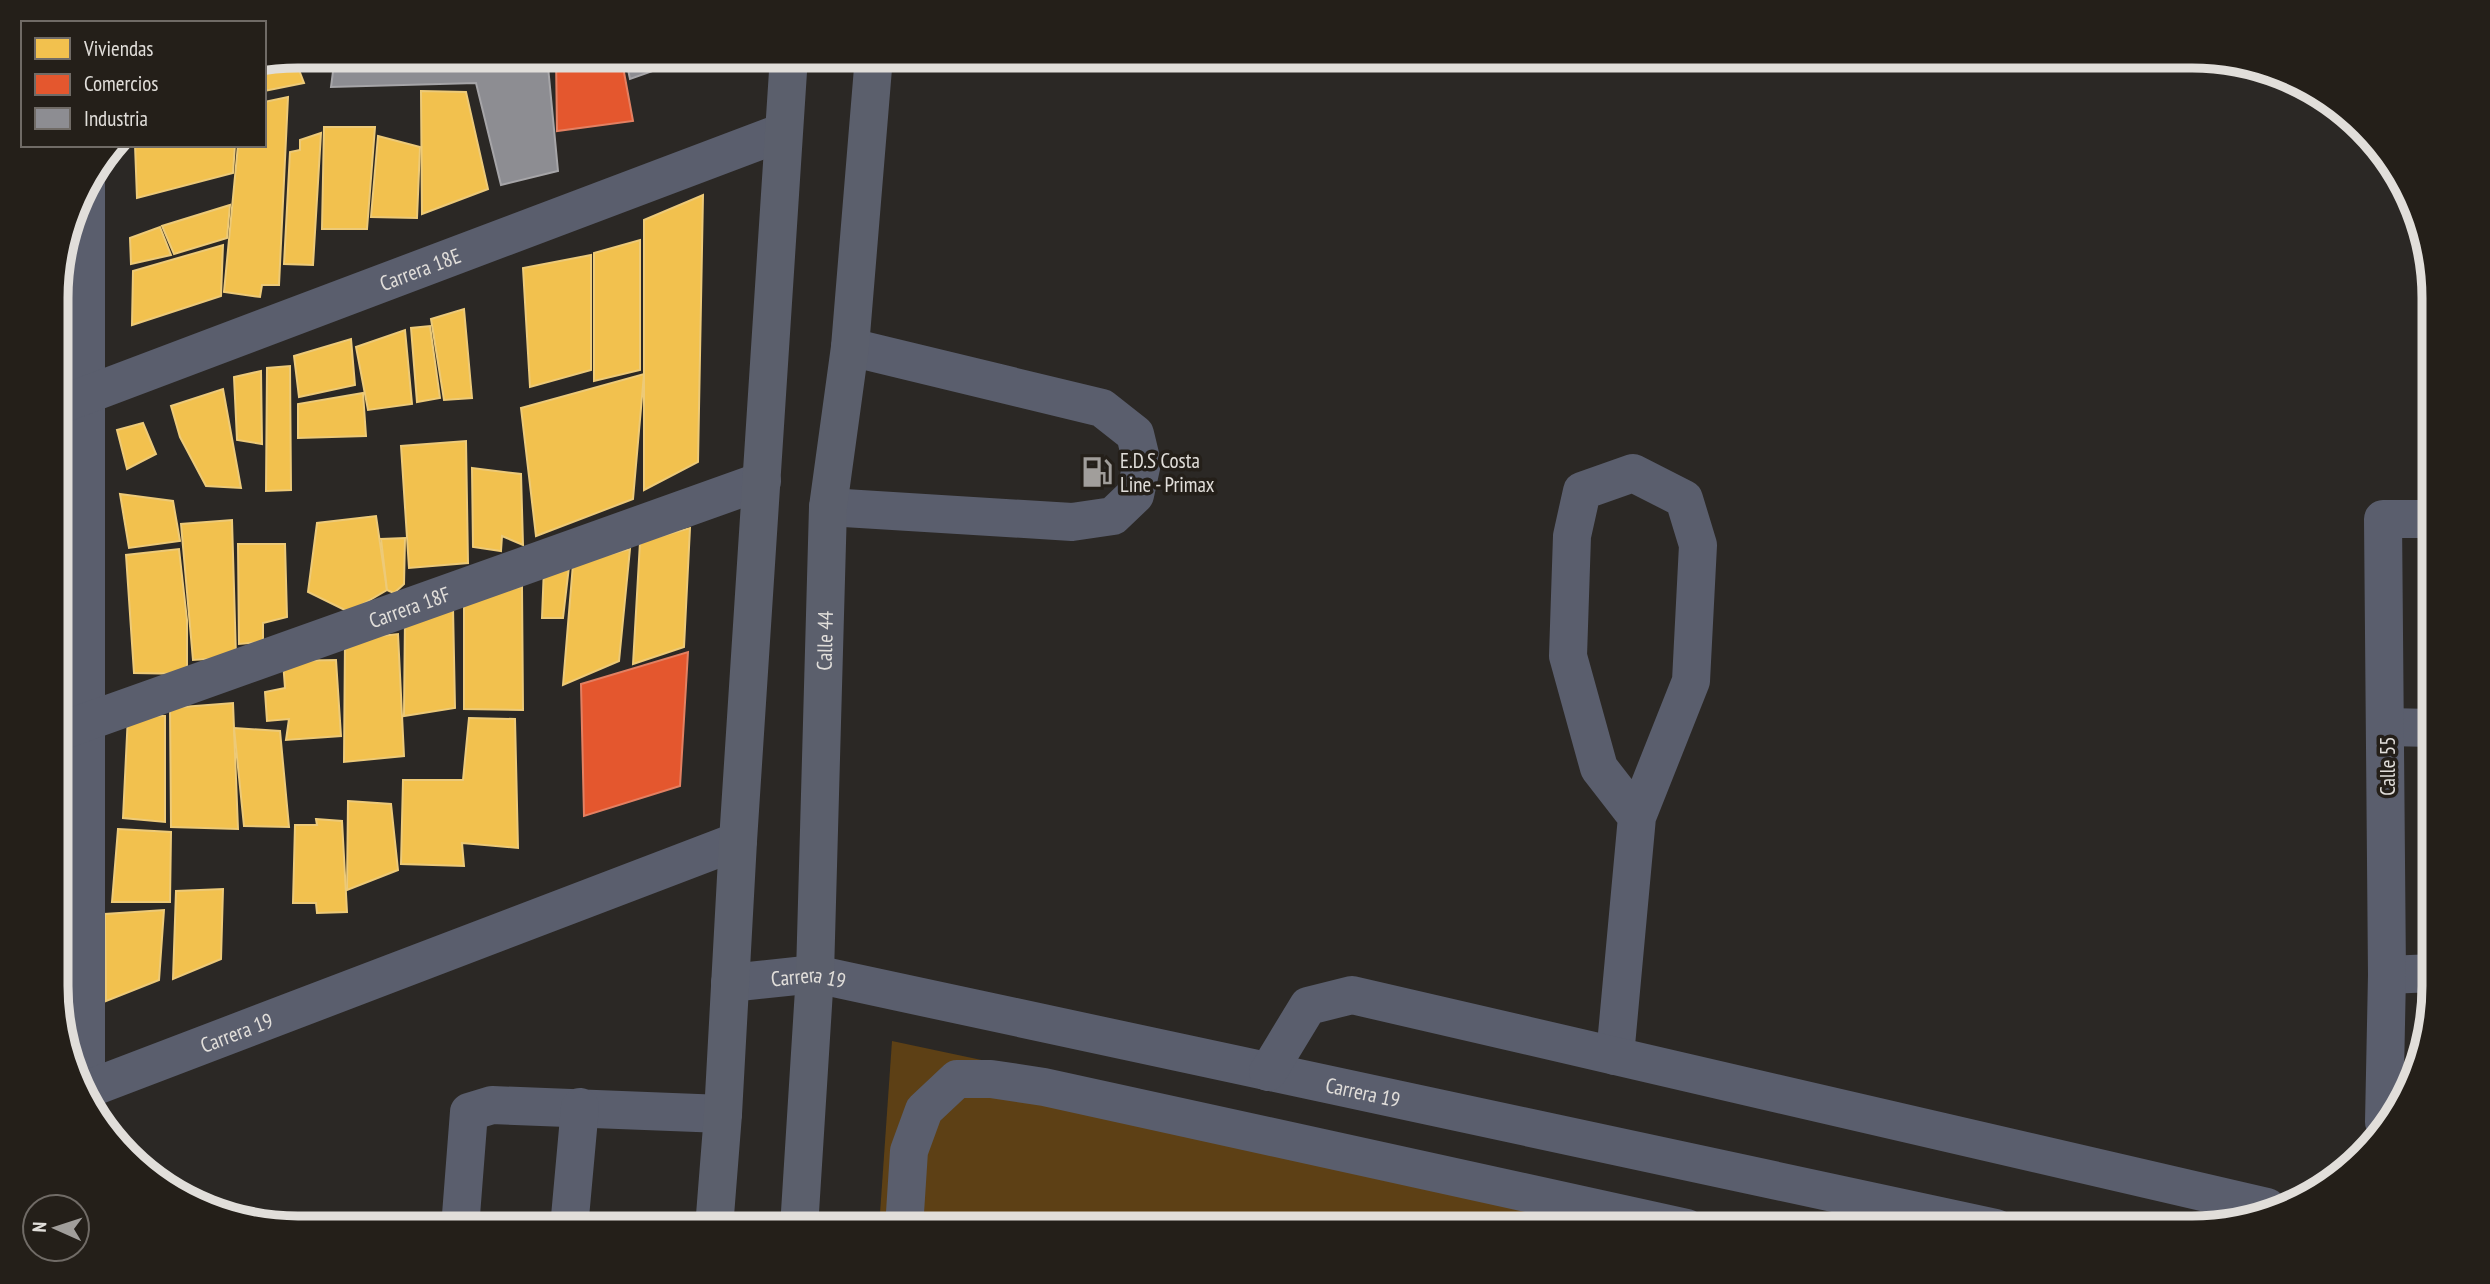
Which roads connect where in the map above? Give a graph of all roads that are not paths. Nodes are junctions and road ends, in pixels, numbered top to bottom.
1 (788, 68) edge
2 (873, 68) edge
3 (783, 132) junction
4 (84, 216) edge
5 (850, 347) junction
6 (71, 401) edge
7 (762, 481) junction
8 (828, 507) junction
9 (2422, 519) edge
10 (73, 726) edge
11 (2386, 727) junction
12 (2422, 728) edge
13 (1637, 817) junction
14 (738, 841) junction
15 (816, 974) junction
16 (2422, 974) edge
17 (2387, 975) junction
18 (730, 982) junction
19 (1615, 1056) junction
20 (2400, 1063) edge
21 (1268, 1072) junction
22 (87, 1075) edge
23 (91, 1086) edge
24 (2389, 1104) edge
25 (580, 1107) junction
26 (723, 1114) junction
27 (2260, 1205) edge
28 (1629, 1215) edge
29 (1936, 1215) edge
30 (461, 1216) edge
31 (570, 1216) edge
32 (715, 1216) edge
33 (800, 1216) edge
34 (905, 1216) edge

1 - 3 main road
2 - 5 main road, Calle 44
3 - 6 street, Carrera 18E
3 - 7 main road
4 - 6 street
5 - 8 main road, Calle 44
5 - 8 street
6 - 10 street
7 - 10 street, Carrera 18F
7 - 14 main road
8 - 15 main road, Calle 44
9 - 11 street, Calle 55
10 - 22 street
11 - 12 street
11 - 17 street, Calle 55
13 - 13 street
13 - 19 street
14 - 18 main road
14 - 23 street, Carrera 19
15 - 18 street, Carrera 19
15 - 21 street, Carrera 19
15 - 33 main road, Calle 44
16 - 17 street
17 - 20 street, Calle 55
18 - 26 main road
19 - 21 street
19 - 27 street
20 - 24 street, Calle 55
21 - 29 street, Carrera 19
25 - 26 street
25 - 30 street
25 - 31 street
26 - 32 main road
28 - 34 street

